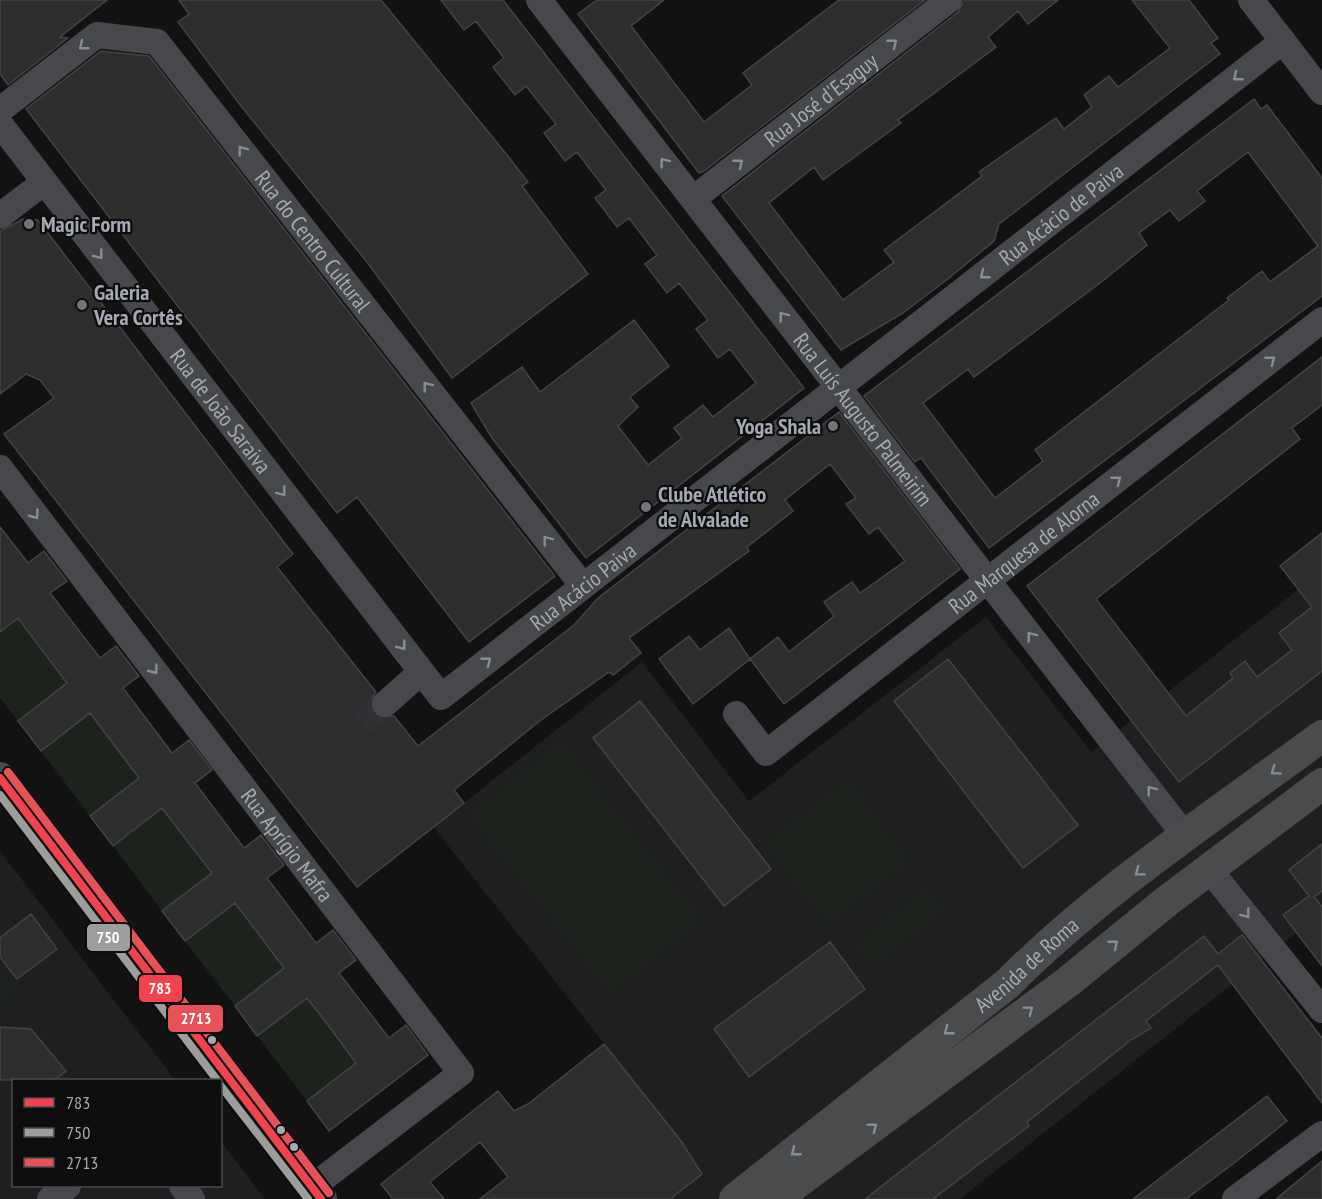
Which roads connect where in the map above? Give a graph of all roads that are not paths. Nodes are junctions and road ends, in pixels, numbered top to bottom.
1 (949, 0) edge
2 (1251, 0) edge
3 (550, 4) edge
4 (1283, 41) junction
5 (1322, 92) edge
6 (0, 110) edge
7 (0, 124) edge
8 (43, 183) junction
9 (693, 199) junction
10 (0, 216) edge
11 (1322, 321) edge
12 (838, 387) junction
13 (0, 468) edge
14 (988, 580) junction
15 (583, 586) junction
16 (421, 672) junction
17 (441, 697) joint
18 (385, 704) tunnel mouth
19 (736, 714) dead end
20 (1322, 736) edge
21 (0, 778) edge
22 (1322, 784) edge
23 (1186, 837) junction
24 (1209, 868) junction
25 (1322, 1010) edge
26 (1322, 1134) edge
27 (65, 1187) edge
28 (316, 1193) edge
29 (50, 1199) edge
30 (735, 1199) edge
31 (775, 1199) edge
32 (1235, 1199) edge

9 -> 1 street, Rua José d'Esaguy
2 - 4 street
9 -> 3 street, Rua Luís Augusto Palmeirim
4 - 5 street
4 -> 12 street, Rua Acácio de Paiva
15 -> 6 street, Rua do Centro Cultural
7 - 8 street, Rua de João Saraiva
8 - 10 street
8 -> 16 street, Rua de João Saraiva
12 -> 9 street, Rua Luís Augusto Palmeirim
14 -> 11 street, Rua Marquesa de Alorna
12 - 14 street, Rua Luís Augusto Palmeirim
12 - 15 street, Rua Acácio Paiva
13 -> 28 street, Rua Aprígio Mafra
14 - 19 street, Rua Marquesa de Alorna
23 -> 14 street, Rua Luís Augusto Palmeirim
17 -> 15 street, Rua Acácio Paiva
16 - 17 street, Rua de João Saraiva
16 - 18 street
20 -> 23 main road, Avenida de Roma
21 - 28 main road
22 - 24 main road, Avenida de Roma
23 - 24 main road
23 -> 30 main road, Avenida de Roma
24 -> 25 street
31 -> 24 main road, Avenida de Roma
26 - 32 street
27 - 29 street

